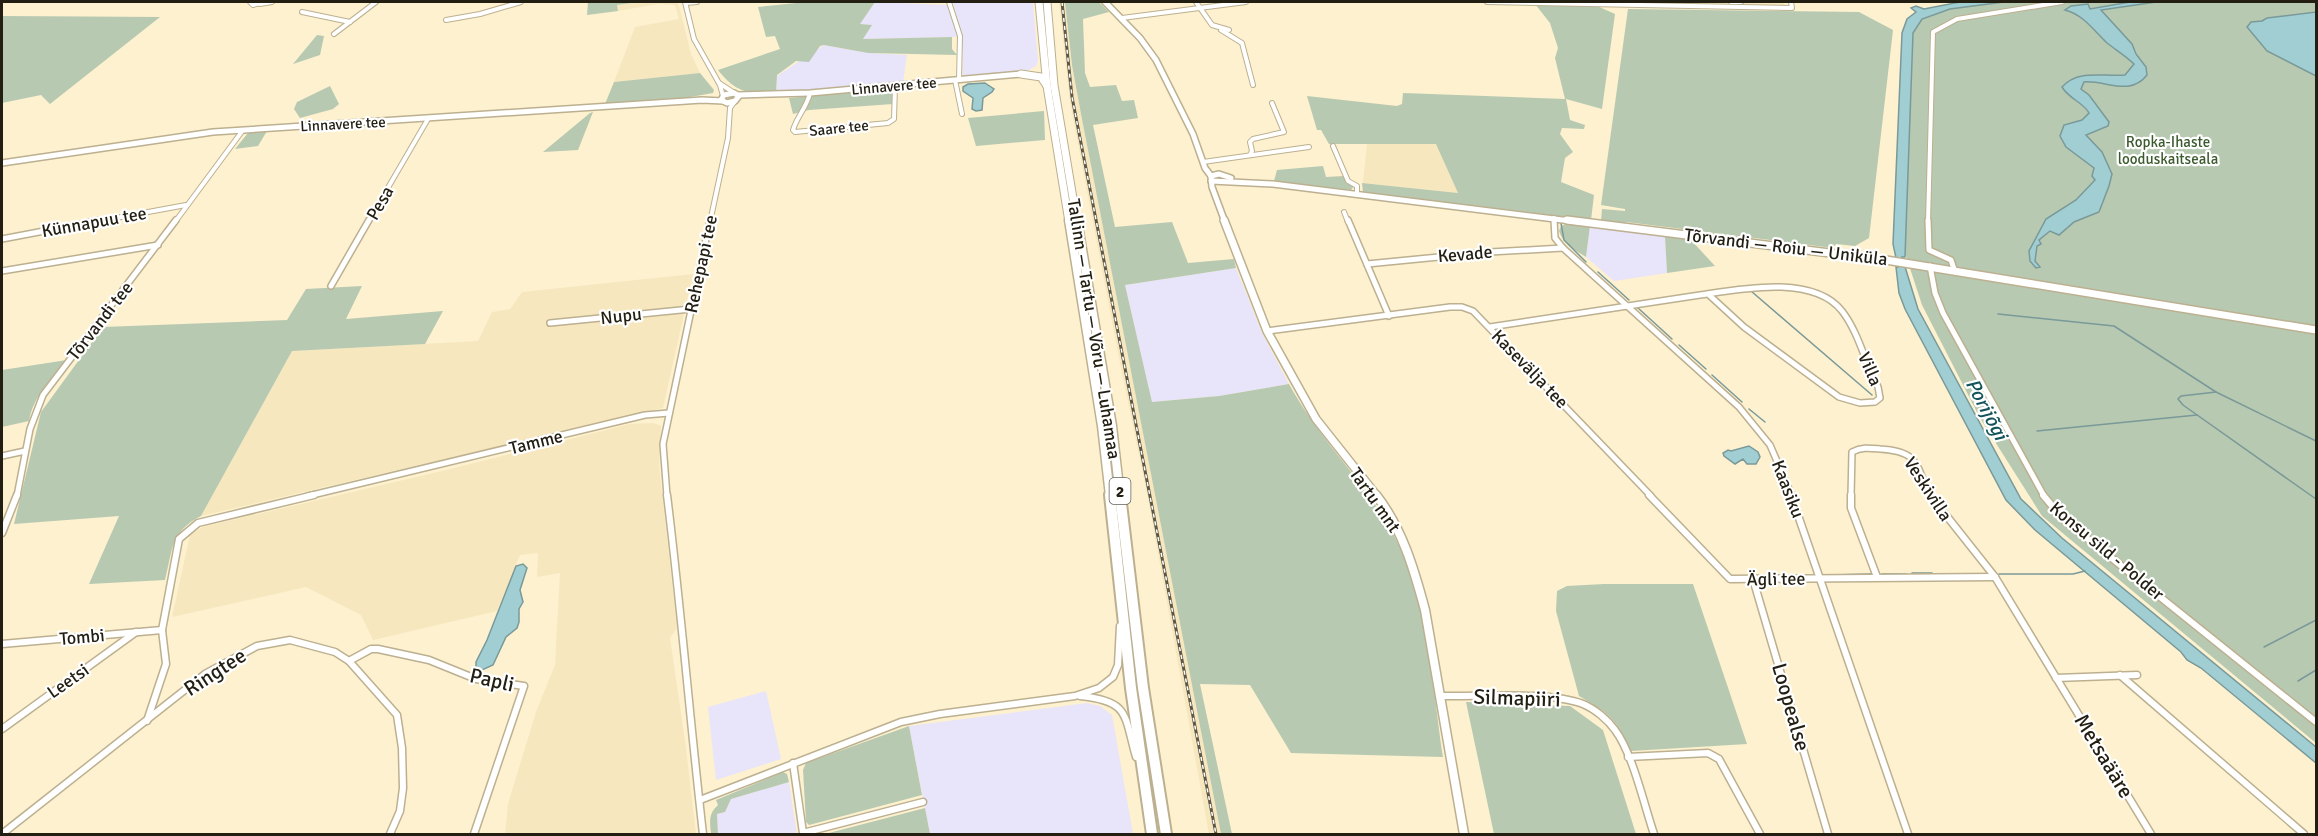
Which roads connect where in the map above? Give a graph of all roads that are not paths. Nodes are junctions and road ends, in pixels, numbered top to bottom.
1 (250, 2) edge
2 (264, 2) edge
3 (272, 2) edge
4 (376, 2) edge
5 (521, 2) edge
6 (686, 2) edge
7 (697, 2) edge
8 (949, 2) edge
9 (1039, 2) edge
10 (1047, 2) edge
11 (1105, 2) edge
12 (1196, 2) edge
13 (1246, 2) edge
14 (1487, 2) edge
15 (1731, 2) edge
16 (1741, 2) edge
17 (1791, 2) edge
18 (2062, 2) edge
19 (259, 4) junction
20 (1200, 8) junction
21 (302, 12) dead end
22 (1122, 18) junction
23 (446, 20) dead end
24 (350, 22) junction
25 (1221, 30) junction
26 (1229, 30) dead end
27 (334, 34) dead end
28 (1044, 58) junction
29 (1021, 74) junction
30 (957, 80) junction
31 (718, 82) junction
32 (1253, 85) dead end
33 (895, 86) junction
34 (1047, 86) junction
35 (810, 93) junction
36 (724, 97) junction
37 (736, 98) junction
38 (1272, 103) dead end
39 (962, 114) dead end
40 (730, 115) junction
41 (428, 119) junction
42 (243, 130) junction
43 (1333, 146) dead end
44 (1309, 147) dead end
45 (1250, 155) junction
46 (1203, 162) junction
47 (2, 163) edge
48 (1217, 178) junction
49 (1357, 195) junction
50 (186, 205) junction
51 (1344, 212) dead end
52 (1554, 218) junction
53 (2, 239) edge
54 (158, 245) junction
55 (1563, 248) junction
56 (1367, 264) junction
57 (1930, 266) junction
58 (1954, 269) junction
59 (2, 271) edge
60 (331, 286) dead end
61 (1708, 294) junction
62 (1626, 305) junction
63 (691, 309) junction
64 (1389, 316) junction
65 (550, 323) dead end
66 (1490, 327) junction
67 (2316, 330) edge
68 (1267, 331) junction
69 (669, 414) junction
70 (25, 451) junction
71 (2, 456) edge
72 (12, 516) junction
73 (2, 518) edge
74 (2, 533) edge
75 (1877, 577) junction
76 (1995, 577) junction
77 (1821, 578) junction
78 (1730, 579) joint
79 (1753, 579) junction
80 (1122, 608) junction
81 (162, 630) junction
82 (136, 633) junction
83 (2, 644) edge
84 (349, 661) junction
85 (2120, 675) junction
86 (2137, 675) dead end
87 (2056, 678) junction
88 (1075, 696) junction
89 (1441, 696) junction
90 (147, 721) junction
91 (2316, 722) edge
92 (2, 729) edge
93 (1628, 757) junction
94 (793, 763) junction
95 (1143, 776) junction
96 (700, 800) junction
97 (923, 802) dead end
98 (2, 834) edge
99 (390, 834) edge
100 (474, 834) edge
101 (703, 834) edge
102 (1152, 834) edge
103 (1166, 834) edge
104 (1464, 834) edge
105 (1654, 834) edge
106 (1760, 834) edge
107 (1828, 834) edge
108 (1908, 834) edge
109 (2151, 834) edge
110 (2304, 834) edge

1 - 19 street
2 - 19 street
3 - 19 street
4 - 24 street
5 - 23 street
6 - 7 street
6 - 31 street
8 - 30 street
9 - 28 highway, Tallinn — Tartu — Võru — Luhamaa / 2
10 - 103 highway, Tallinn — Tartu — Võru — Luhamaa / 2
11 - 22 street
12 - 20 street
13 - 20 street
14 - 17 street
15 - 16 street
18 - 58 street
20 - 22 street
20 - 25 street
21 - 24 street
22 - 46 street
24 - 27 street
25 - 26 street
25 - 32 street
28 - 29 highway
28 - 34 highway, Tallinn — Tartu — Võru — Luhamaa / 2
29 - 30 street, Linnavere tee
29 - 34 highway
30 - 33 street, Linnavere tee
30 - 39 street
31 - 36 street
31 - 37 street
33 - 35 street, Linnavere tee
33 - 35 street, Saare tee
34 - 80 highway, Tallinn — Tartu — Võru — Luhamaa / 2
35 - 37 street, Linnavere tee
36 - 37 street, Linnavere tee
36 - 40 street
36 - 41 street, Linnavere tee
37 - 40 street, Rehepapi tee
38 - 45 street
40 - 63 street, Rehepapi tee
41 - 42 street, Linnavere tee
41 - 60 street, Pesa
42 - 47 street, Linnavere tee
42 - 50 street, Tõrvandi tee
43 - 49 street
44 - 45 street
45 - 46 street
46 - 48 street
48 - 49 street, Tõrvandi — Roiu — Uniküla
48 - 68 street, Tartu mnt
49 - 52 street, Tõrvandi — Roiu — Uniküla
50 - 53 street, Künnapuu tee
50 - 54 street, Tõrvandi tee
51 - 56 street
52 - 55 street, Kaasiku
52 - 57 street, Tõrvandi — Roiu — Uniküla
54 - 59 street, Künnapuu tee
54 - 70 street, Tõrvandi tee
55 - 56 street, Kevade
55 - 62 street, Kaasiku
56 - 64 street
57 - 58 street, Tõrvandi — Roiu — Uniküla
57 - 91 street, Konsu sild - Polder
58 - 67 street, Tõrvandi — Roiu — Uniküla
61 - 61 street, Villa
61 - 62 street, Villa
62 - 66 street, Villa
62 - 77 street, Kaasiku
63 - 65 street, Nupu
63 - 69 street, Rehepapi tee
64 - 66 street, Kasevälja tee
64 - 68 street, Kasevälja tee
66 - 78 street, Kasevälja tee
68 - 89 street, Tartu mnt
69 - 81 street, Tamme
69 - 96 street
70 - 71 street
70 - 72 street, Tõrvandi tee
72 - 73 street
72 - 74 street, Tõrvandi tee
75 - 76 street
75 - 76 street, Veskivilla
75 - 77 street
76 - 87 street, Metsaääre
77 - 79 street, Ägli tee
77 - 108 street, Kaasiku
78 - 79 street, Ägli tee
79 - 107 street, Loopealse
80 - 88 street
80 - 95 highway, Tallinn — Tartu — Võru — Luhamaa / 2
81 - 82 street, Tombi
81 - 90 street, Tamme
82 - 83 street, Tombi
82 - 92 street, Leetsi
84 - 90 street, Ringtee
84 - 99 street, Ringtee
84 - 100 street, Papli
85 - 86 street
85 - 87 street
85 - 110 street
87 - 109 street, Metsaääre
88 - 94 street
88 - 95 street
89 - 93 street, Silmapiiri
89 - 104 street, Tartu mnt
90 - 98 street, Ringtee
93 - 105 street, Silmapiiri
93 - 106 street
94 - 96 street
94 - 97 street
95 - 102 highway, Tallinn — Tartu — Võru — Luhamaa / 2
96 - 101 street

